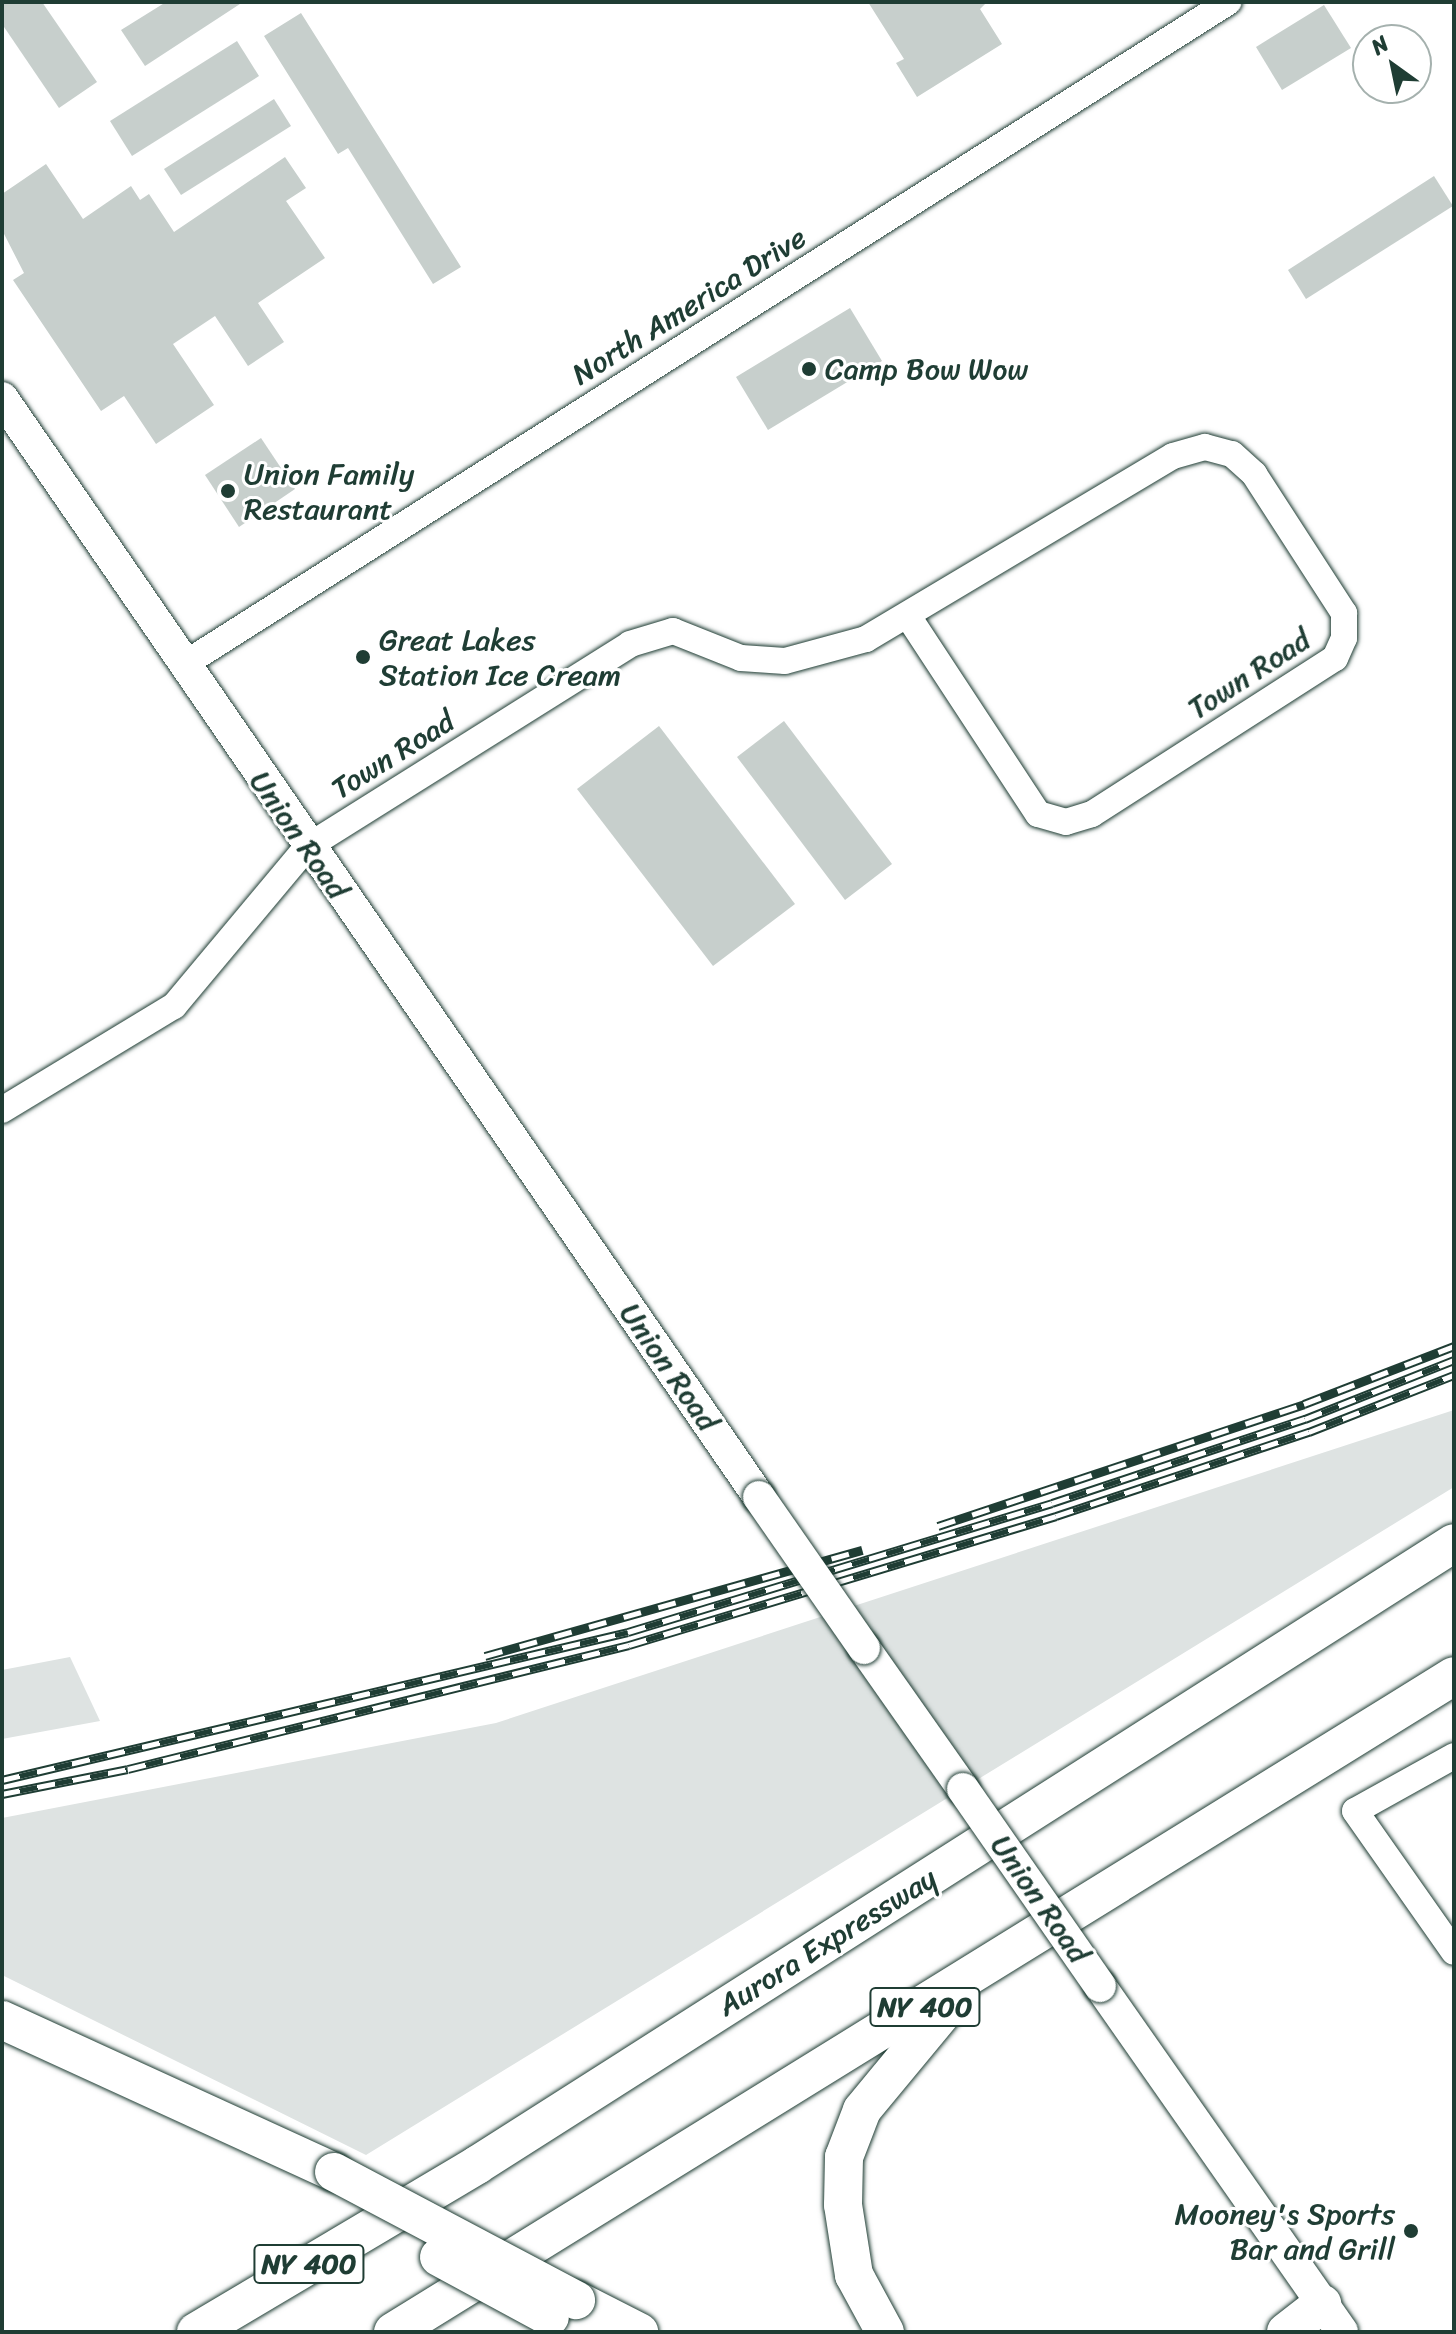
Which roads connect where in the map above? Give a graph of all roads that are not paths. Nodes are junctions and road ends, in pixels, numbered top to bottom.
1 (1228, 2) edge
2 (2, 398) edge
3 (908, 616) junction
4 (183, 665) junction
5 (307, 847) junction
6 (2, 1110) edge
7 (1454, 1543) edge
8 (1454, 1676) edge
9 (1454, 1756) edge
10 (1454, 1952) edge
11 (978, 1975) junction
12 (2, 2020) edge
13 (2, 2040) edge
14 (324, 2180) junction
15 (568, 2316) edge
16 (1332, 2318) edge
17 (196, 2332) edge
18 (393, 2332) edge
19 (639, 2332) edge
20 (885, 2332) edge
21 (1286, 2332) edge

1 - 4 street, North America Drive
2 - 4 main road, Union Road
3 - 3 street, Town Road
3 - 5 street, Town Road
4 - 5 main road, Union Road
5 - 6 street, Town Road
5 - 16 main road, Union Road, bridge
7 - 17 highway, Aurora Expressway / NY 400
8 - 11 highway, NY 400
9 - 10 street
11 - 18 highway, NY 400
11 - 20 highway
12 - 14 highway
13 - 14 highway
14 - 15 highway, bridge
15 - 19 highway
16 - 21 highway

